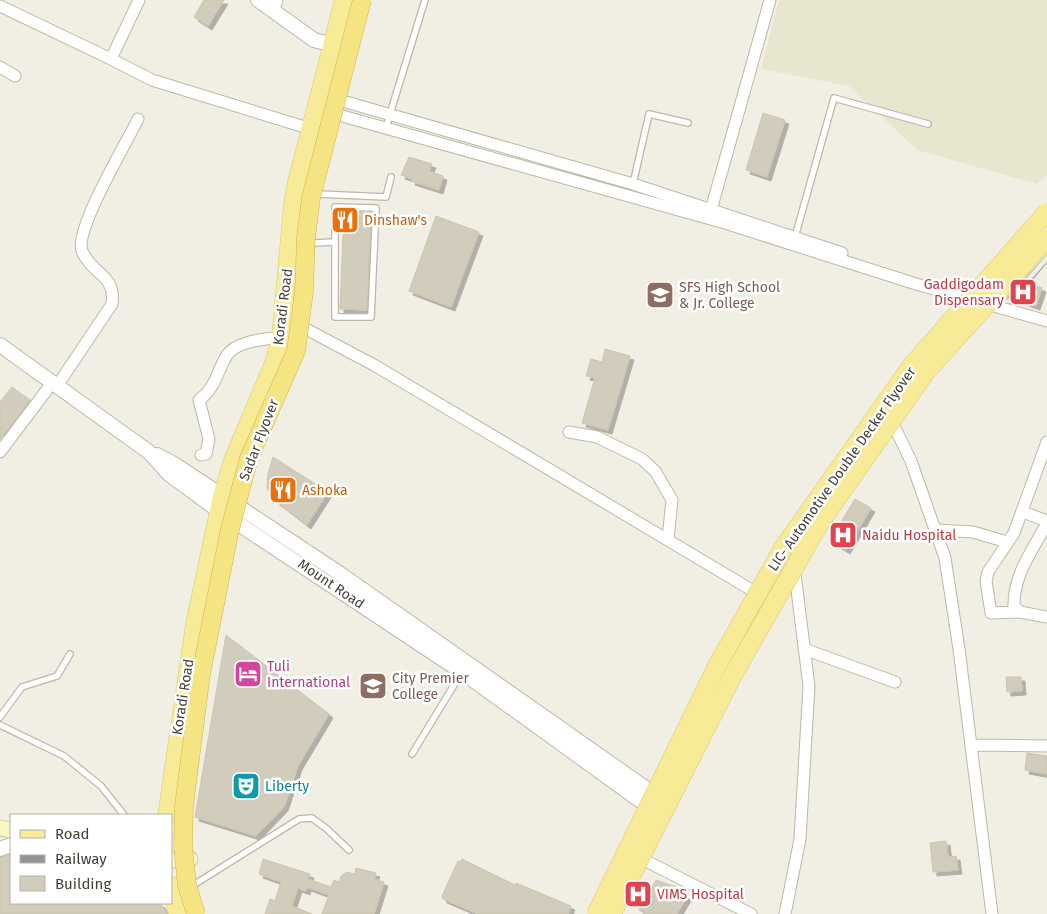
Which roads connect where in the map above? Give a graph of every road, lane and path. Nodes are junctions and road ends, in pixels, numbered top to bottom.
1 (140, 0) edge
2 (258, 0) edge
3 (344, 0) edge
4 (355, 0) edge
5 (362, 0) edge
6 (371, 0) edge
7 (425, 0) edge
8 (770, 0) edge
9 (275, 5) edge
10 (0, 6) edge
11 (333, 45) junction
12 (111, 59) junction
13 (0, 67) edge
14 (15, 76) dead end
15 (318, 102) junction
16 (341, 108) junction
17 (390, 113) junction
18 (138, 119) dead end
19 (688, 123) dead end
20 (928, 124) dead end
21 (386, 127) junction
22 (311, 129) junction
23 (391, 177) dead end
24 (633, 184) junction
25 (318, 194) junction
26 (630, 196) junction
27 (1047, 207) edge
28 (1047, 212) edge
29 (709, 214) junction
30 (795, 237) junction
31 (1047, 238) edge
32 (312, 242) junction
33 (335, 242) junction
34 (1047, 244) edge
35 (968, 296) junction
36 (996, 305) junction
37 (1047, 321) edge
38 (306, 329) junction
39 (281, 337) junction
40 (0, 345) edge
41 (55, 384) junction
42 (878, 406) junction
43 (893, 424) junction
44 (569, 432) dead end
45 (1047, 442) edge
46 (0, 452) edge
47 (201, 455) dead end
48 (220, 504) junction
49 (1023, 512) junction
50 (241, 516) junction
51 (1047, 522) edge
52 (936, 530) junction
53 (668, 539) junction
54 (1007, 542) junction
55 (795, 574) junction
56 (755, 592) junction
57 (1020, 612) junction
58 (1047, 617) edge
59 (804, 649) junction
60 (70, 654) dead end
61 (462, 672) junction
62 (896, 682) dead end
63 (0, 716) edge
64 (0, 725) edge
65 (971, 745) junction
66 (1047, 746) edge
67 (412, 754) dead end
68 (169, 796) junction
69 (647, 797) junction
70 (668, 812) junction
71 (123, 814) edge
72 (163, 814) edge
73 (168, 814) edge
74 (348, 850) dead end
75 (190, 859) joint
76 (172, 860) edge
77 (646, 861) junction
78 (195, 884) dead end
79 (172, 890) edge
80 (178, 914) edge
81 (188, 914) edge
82 (196, 914) edge
83 (591, 914) edge
84 (596, 914) edge
85 (612, 914) edge
86 (617, 914) edge
87 (751, 914) edge
88 (785, 914) edge
89 (992, 914) edge

1 - 12 street
2 - 9 street
3 - 11 main road, Koradi Road
4 - 81 highway, Sadar Flyover
5 - 82 highway, Sadar Flyover, bridge
6 - 16 main road
7 - 17 lane
8 - 29 street
9 - 11 street
10 - 12 street
11 - 15 main road, Koradi Road
12 - 22 street
13 - 14 street
15 - 16 street
15 - 22 main road, Koradi Road
16 - 17 street
16 - 21 street
16 - 25 main road
17 - 21 lane
17 - 24 street
18 - 41 street
19 - 24 lane
20 - 30 lane
21 - 26 street
22 - 39 main road, Koradi Road
23 - 25 lane
24 - 26 lane
24 - 29 street
25 - 32 main road
26 - 29 street
27 - 35 main road
28 - 84 main road, LIC- Automotive Double Decker Flyover, bridge
29 - 30 street
29 - 35 street
30 - 35 street
31 - 85 main road, LIC- Automotive Double Decker Flyover, bridge
32 - 33 lane
32 - 38 main road
33 - 33 lane
34 - 36 main road
35 - 36 street
35 - 42 main road
36 - 37 street
36 - 43 main road
38 - 50 main road
38 - 53 street
39 - 47 street
39 - 48 main road, Koradi Road
40 - 41 street, Mount Road
41 - 46 street
41 - 48 street, Mount Road
42 - 43 street
42 - 56 main road
43 - 52 street
43 - 55 main road
44 - 53 street
45 - 49 street
48 - 50 street, Mount Road
48 - 68 main road, Koradi Road
49 - 51 street
49 - 54 street
50 - 61 street, Mount Road
50 - 69 street
50 - 75 main road
51 - 57 street
52 - 54 street
52 - 65 street
53 - 56 street
54 - 57 street
55 - 59 street
55 - 70 main road
56 - 69 main road
57 - 58 street
59 - 62 street
59 - 88 street
60 - 63 lane
61 - 67 lane
61 - 69 street, Mount Road
64 - 71 lane
65 - 66 street
65 - 89 street
68 - 72 main road
68 - 73 main road, Koradi Road
69 - 70 street
69 - 83 main road
70 - 77 main road
74 - 78 lane
75 - 76 main road
77 - 86 main road
77 - 87 street
79 - 80 main road

